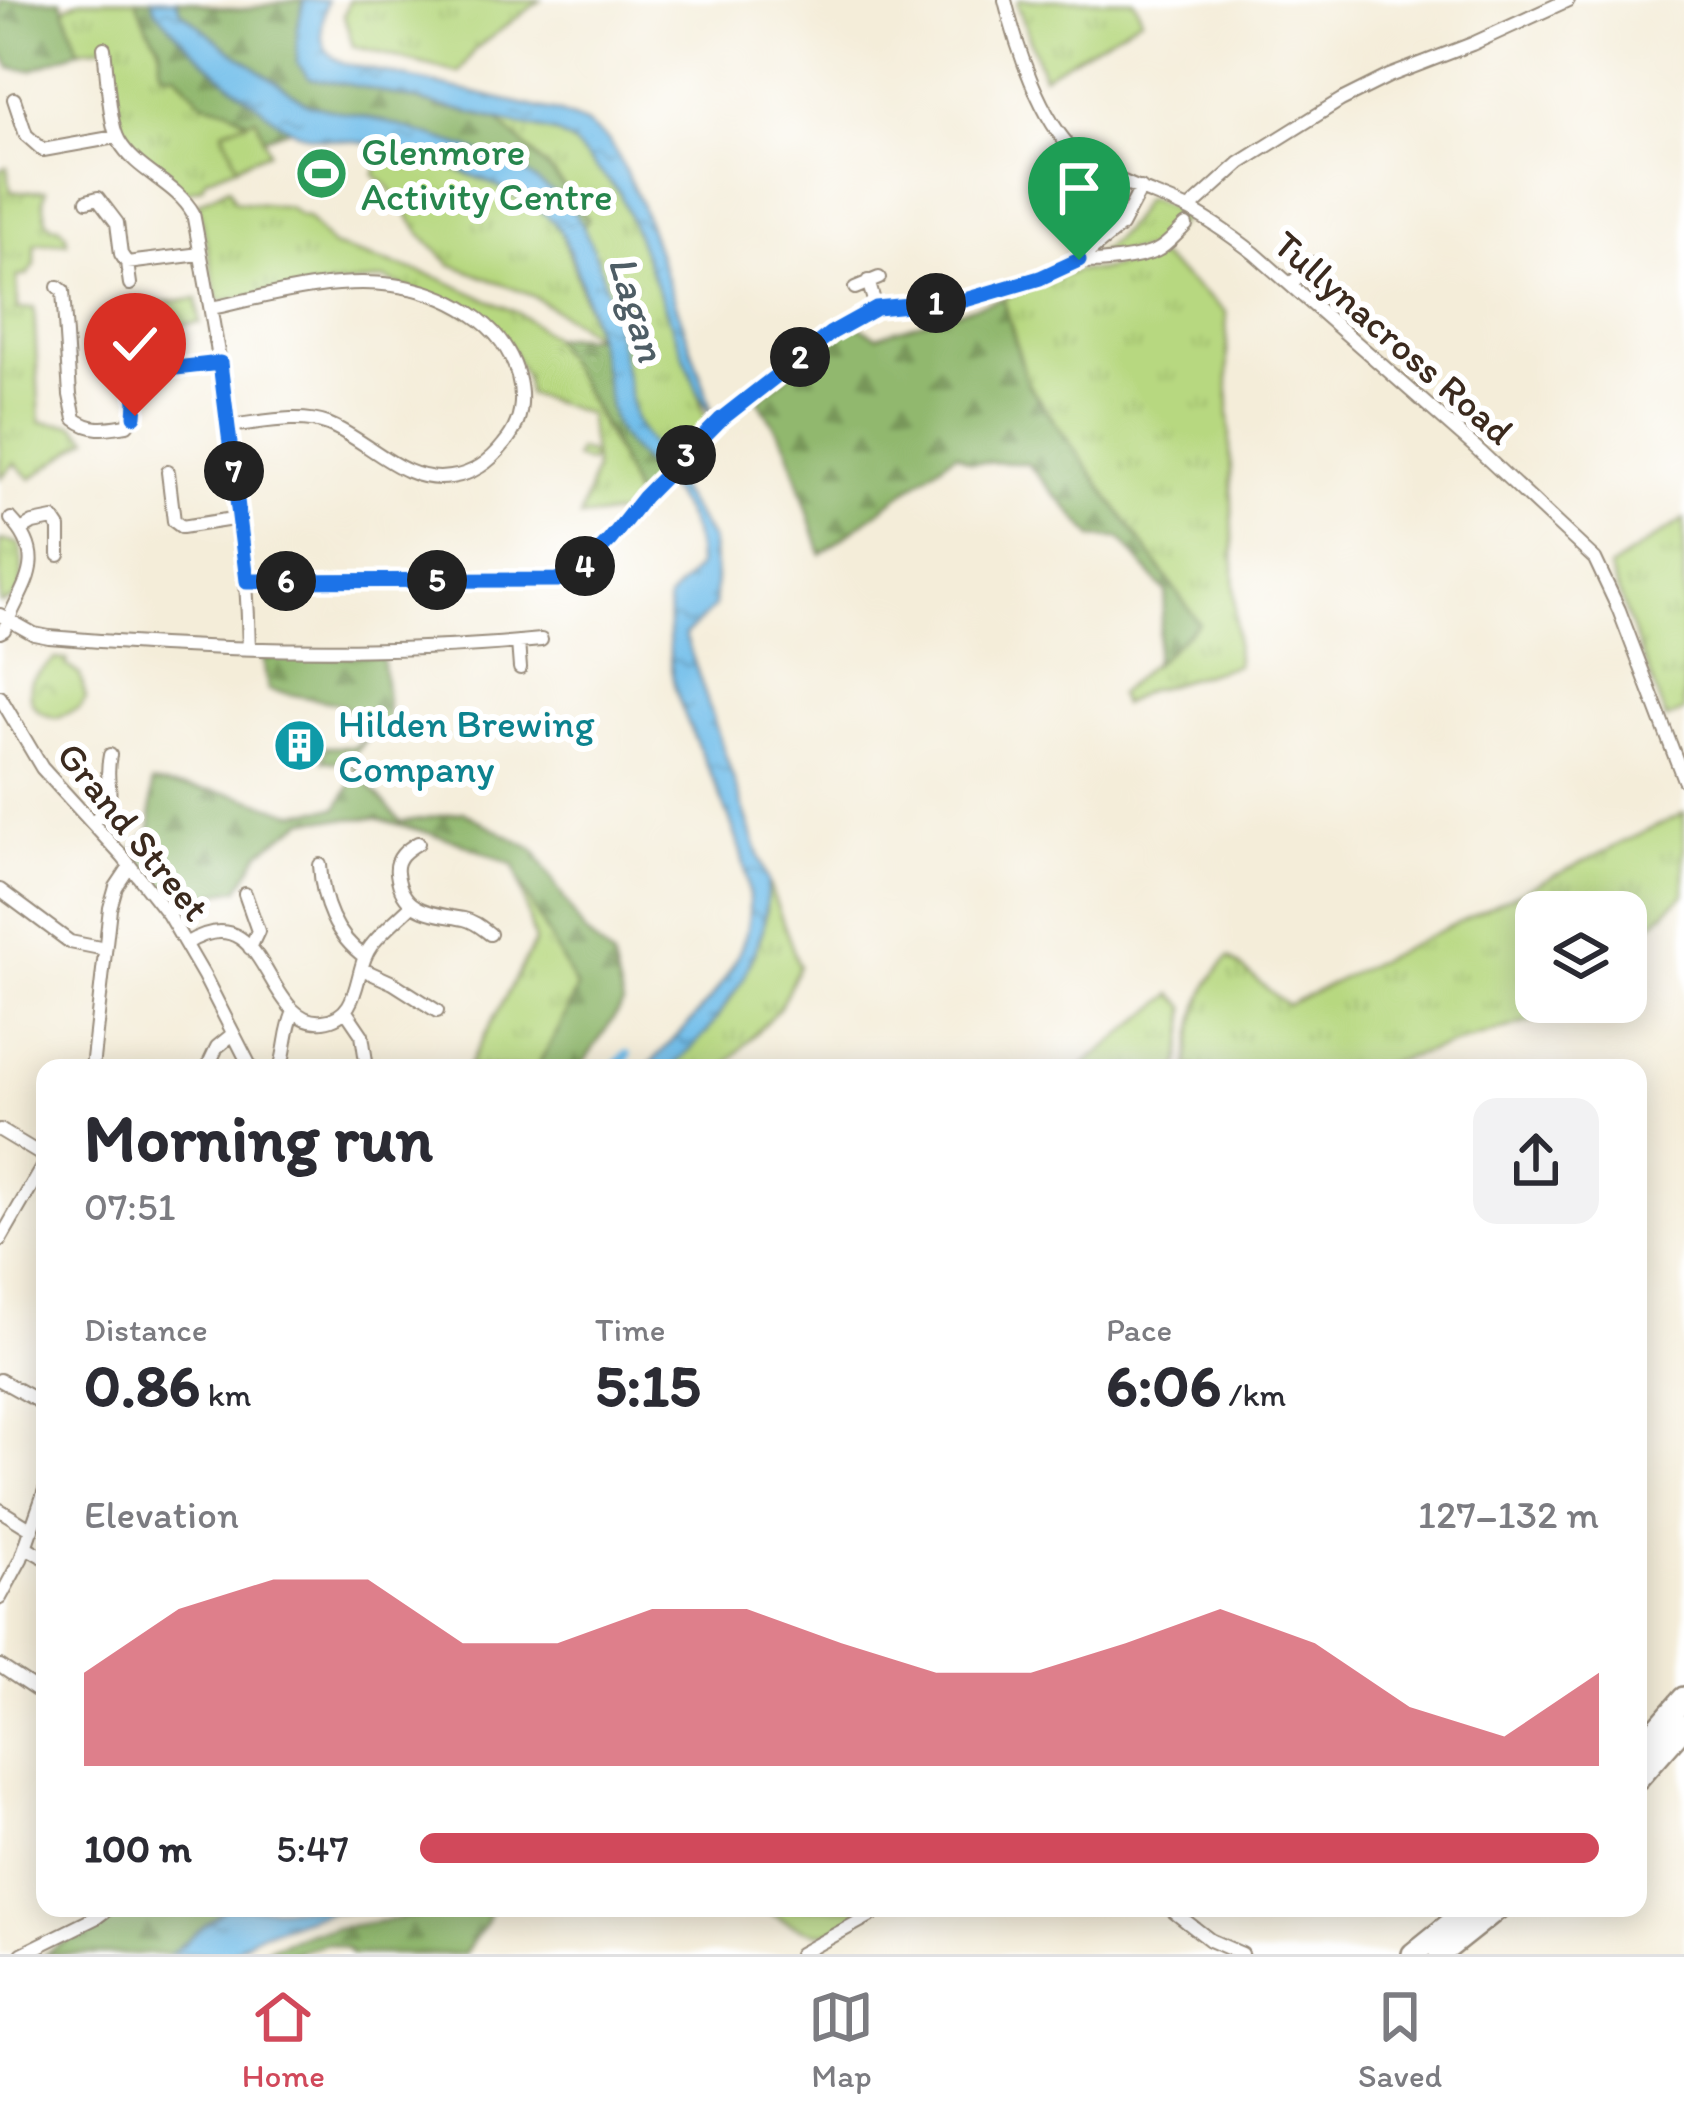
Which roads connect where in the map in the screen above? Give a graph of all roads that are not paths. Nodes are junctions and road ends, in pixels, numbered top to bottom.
1 (1005, 0) edge
2 (1568, 0) edge
3 (104, 48) dead end
4 (13, 109) dead end
5 (116, 137) junction
6 (1141, 188) junction
7 (87, 201) dead end
8 (1189, 209) junction
9 (1186, 225) dead end
10 (200, 254) junction
11 (1079, 260) junction
12 (127, 263) junction
13 (1312, 263) dead end
14 (867, 282) dead end
15 (130, 284) dead end
16 (1291, 284) junction
17 (58, 286) dead end
18 (212, 308) junction
19 (876, 308) junction
20 (127, 346) dead end
21 (220, 363) junction
22 (132, 373) junction
23 (228, 426) junction
24 (168, 472) dead end
25 (239, 518) junction
26 (59, 555) dead end
27 (247, 581) junction
28 (3, 623) edge
29 (541, 640) dead end
30 (518, 642) junction
31 (249, 649) junction
32 (520, 668) dead end
33 (0, 697) edge
34 (110, 755) dead end
35 (1684, 780) edge
36 (92, 824) junction
37 (418, 843) dead end
38 (320, 865) dead end
39 (130, 866) junction
40 (0, 890) edge
41 (245, 894) dead end
42 (412, 905) junction
43 (490, 934) dead end
44 (187, 944) junction
45 (250, 948) junction
46 (105, 949) junction
47 (364, 963) junction
48 (344, 1010) junction
49 (437, 1011) dead end
50 (294, 1012) junction
51 (233, 1034) junction
52 (93, 1059) edge
53 (211, 1059) edge
54 (246, 1059) edge
55 (283, 1059) edge
56 (366, 1059) edge
57 (0, 1130) edge
58 (36, 1153) edge
59 (36, 1175) edge
60 (0, 1240) edge
61 (0, 1380) edge
62 (36, 1400) edge
63 (0, 1510) edge
64 (36, 1517) edge
65 (32, 1529) junction
66 (26, 1547) junction
67 (36, 1553) edge
68 (0, 1598) edge
69 (0, 1666) edge
70 (36, 1690) edge
71 (1684, 1697) edge
72 (1684, 1726) edge
73 (1647, 1740) edge
74 (1647, 1768) edge
75 (98, 1917) edge
76 (868, 1917) edge
77 (1181, 1917) edge
78 (1459, 1917) edge
79 (1487, 1917) edge
80 (22, 1954) edge
81 (800, 1954) edge
82 (1242, 1954) edge
83 (1413, 1954) edge
84 (1440, 1954) edge

1 - 6 street, Tullynacross Road
2 - 8 street
3 - 5 street
4 - 5 street
5 - 10 street
6 - 8 street, Tullynacross Road
6 - 11 street
7 - 12 street
8 - 16 street, Tullynacross Road
9 - 11 street
10 - 12 street
10 - 18 street
11 - 19 street
12 - 15 street
13 - 16 street
14 - 19 street
16 - 35 street, Tullynacross Road
17 - 22 street
18 - 21 street
18 - 23 street
19 - 27 street
20 - 22 street
21 - 22 street
21 - 23 street
23 - 25 street
24 - 25 street
25 - 27 street
26 - 28 street
27 - 31 street
28 - 31 street
29 - 30 street
30 - 31 street
30 - 32 street
33 - 36 street, Grand Street
34 - 36 street
36 - 39 street, Grand Street
37 - 42 street
38 - 47 street
39 - 44 street, Grand Street
39 - 46 street
40 - 46 street
41 - 45 street
42 - 43 street
42 - 47 street
44 - 45 street
44 - 51 street, Grand Street
45 - 50 street
46 - 52 street
47 - 48 street
47 - 49 street
48 - 50 street
48 - 56 street
50 - 55 street
51 - 53 street
51 - 54 street, Grand Street
57 - 58 street
59 - 60 street
61 - 62 street
63 - 65 street
64 - 65 street
65 - 66 street
66 - 67 street
66 - 68 street
69 - 70 street
71 - 73 highway
72 - 74 highway
75 - 80 street
76 - 81 street
77 - 82 street
78 - 83 highway
79 - 84 highway

